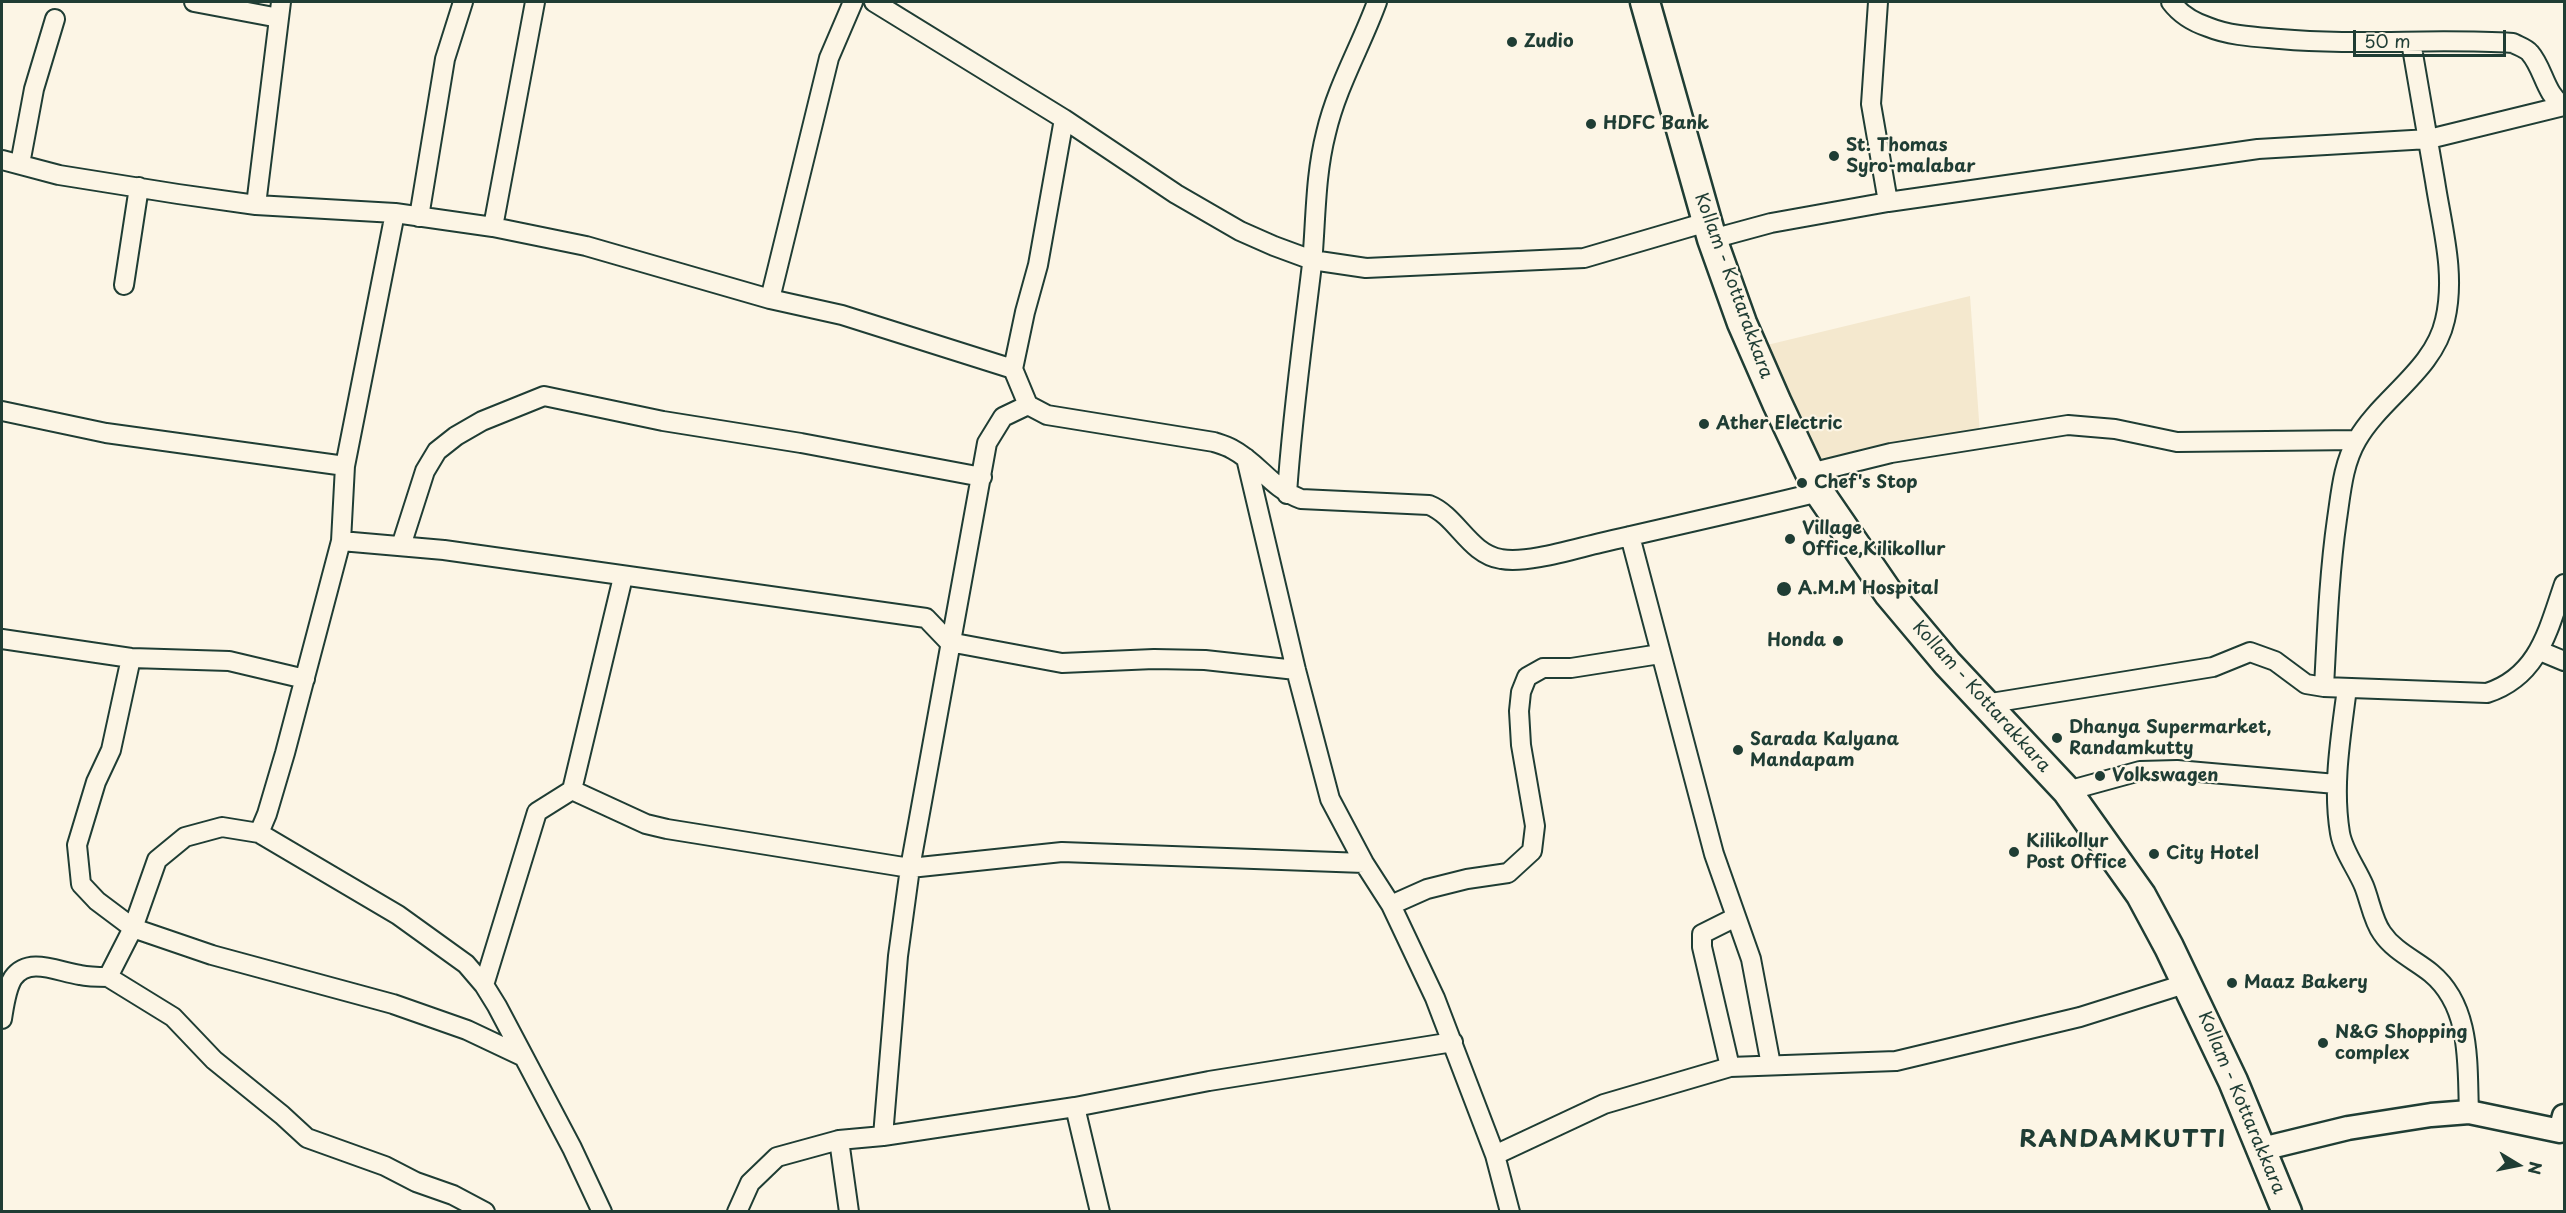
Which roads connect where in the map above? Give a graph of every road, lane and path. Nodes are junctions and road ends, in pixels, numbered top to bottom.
1 (194, 2) edge
2 (463, 2) edge
3 (534, 2) edge
4 (853, 2) edge
5 (874, 2) edge
6 (1377, 2) edge
7 (1645, 2) edge
8 (1878, 2) edge
9 (2171, 2) edge
10 (280, 10) edge
11 (55, 19) dead end
12 (2411, 42) junction
13 (2564, 106) edge
14 (1064, 119) junction
15 (2429, 139) junction
16 (2, 160) edge
17 (20, 164) junction
18 (139, 188) junction
19 (1888, 202) junction
20 (256, 205) junction
21 (395, 213) junction
22 (419, 217) junction
23 (493, 227) junction
24 (1710, 230) junction
25 (1312, 260) junction
26 (124, 285) dead end
27 (770, 299) junction
28 (1013, 369) junction
29 (1028, 405) junction
30 (2, 411) edge
31 (2357, 440) junction
32 (1246, 458) junction
33 (345, 466) junction
34 (982, 477) junction
35 (1814, 483) junction
36 (1287, 494) junction
37 (1630, 536) junction
38 (341, 541) junction
39 (401, 546) junction
40 (623, 577) junction
41 (2565, 584) edge
42 (2, 639) edge
43 (950, 642) junction
44 (2540, 651) junction
45 (1660, 654) junction
46 (131, 658) junction
47 (2565, 661) edge
48 (1296, 670) junction
49 (305, 679) junction
50 (2324, 687) junction
51 (2347, 688) junction
52 (1985, 704) junction
53 (2336, 784) junction
54 (572, 790) junction
55 (2067, 791) junction
56 (259, 833) junction
57 (1364, 863) junction
58 (910, 868) junction
59 (1391, 905) junction
60 (1730, 920) dead end
61 (133, 928) junction
62 (108, 977) junction
63 (2188, 983) junction
64 (484, 985) junction
65 (2, 1019) edge
66 (1453, 1042) junction
67 (522, 1056) junction
68 (1771, 1065) junction
69 (1730, 1067) junction
70 (1075, 1107) junction
71 (2469, 1112) junction
72 (2563, 1126) edge
73 (884, 1136) junction
74 (839, 1140) junction
75 (2262, 1149) junction
76 (1495, 1155) junction
77 (485, 1212) edge
78 (602, 1212) edge
79 (736, 1212) edge
80 (849, 1212) edge
81 (1100, 1212) edge
82 (1510, 1212) edge
83 (2287, 1212) edge

1 - 10 street
2 - 22 street
3 - 23 street
4 - 27 street
5 - 14 street
6 - 25 street
7 - 24 main road, Kollam - Kottarakkara
8 - 19 street
9 - 12 street
10 - 20 street
11 - 17 street
12 - 13 street
12 - 15 street
13 - 15 street
14 - 25 street
14 - 28 street
15 - 19 street
15 - 31 street
16 - 17 street
17 - 18 street
18 - 20 street
18 - 26 street
19 - 24 street
20 - 21 street
21 - 22 street
21 - 33 street
22 - 23 street
23 - 27 street
24 - 25 street
24 - 35 main road, Kollam - Kottarakkara
25 - 36 street
27 - 28 street
28 - 29 street
29 - 32 street
29 - 34 street
30 - 33 street
31 - 35 street
31 - 50 street
32 - 36 street
32 - 48 street
33 - 38 street
34 - 39 street
34 - 43 street
35 - 37 street
35 - 52 main road, Kollam - Kottarakkara
36 - 37 street
37 - 45 street
38 - 39 street
38 - 49 street
39 - 40 street
40 - 43 street
40 - 54 street
41 - 44 street
42 - 46 street
43 - 48 street
43 - 58 street
44 - 47 street
44 - 51 street
45 - 59 street
45 - 68 street
46 - 49 street
46 - 61 street
48 - 57 street
49 - 56 street
50 - 51 street
50 - 52 street
51 - 53 street
52 - 55 main road, Kollam - Kottarakkara
53 - 55 street
53 - 71 street
54 - 58 street
54 - 64 street
55 - 63 main road, Kollam - Kottarakkara
56 - 61 street
56 - 64 street
57 - 58 street
57 - 59 street
58 - 73 street
59 - 66 street
60 - 69 street
61 - 62 street
61 - 67 street
62 - 65 street
62 - 77 street
63 - 68 street
63 - 75 main road, Kollam - Kottarakkara
64 - 67 street
66 - 70 street
66 - 76 street
67 - 78 street
68 - 69 street
69 - 76 street
70 - 73 street
70 - 81 street
71 - 72 street
71 - 75 street
73 - 74 street
74 - 79 street
74 - 80 street
75 - 83 main road, Kollam - Kottarakkara
76 - 82 street

